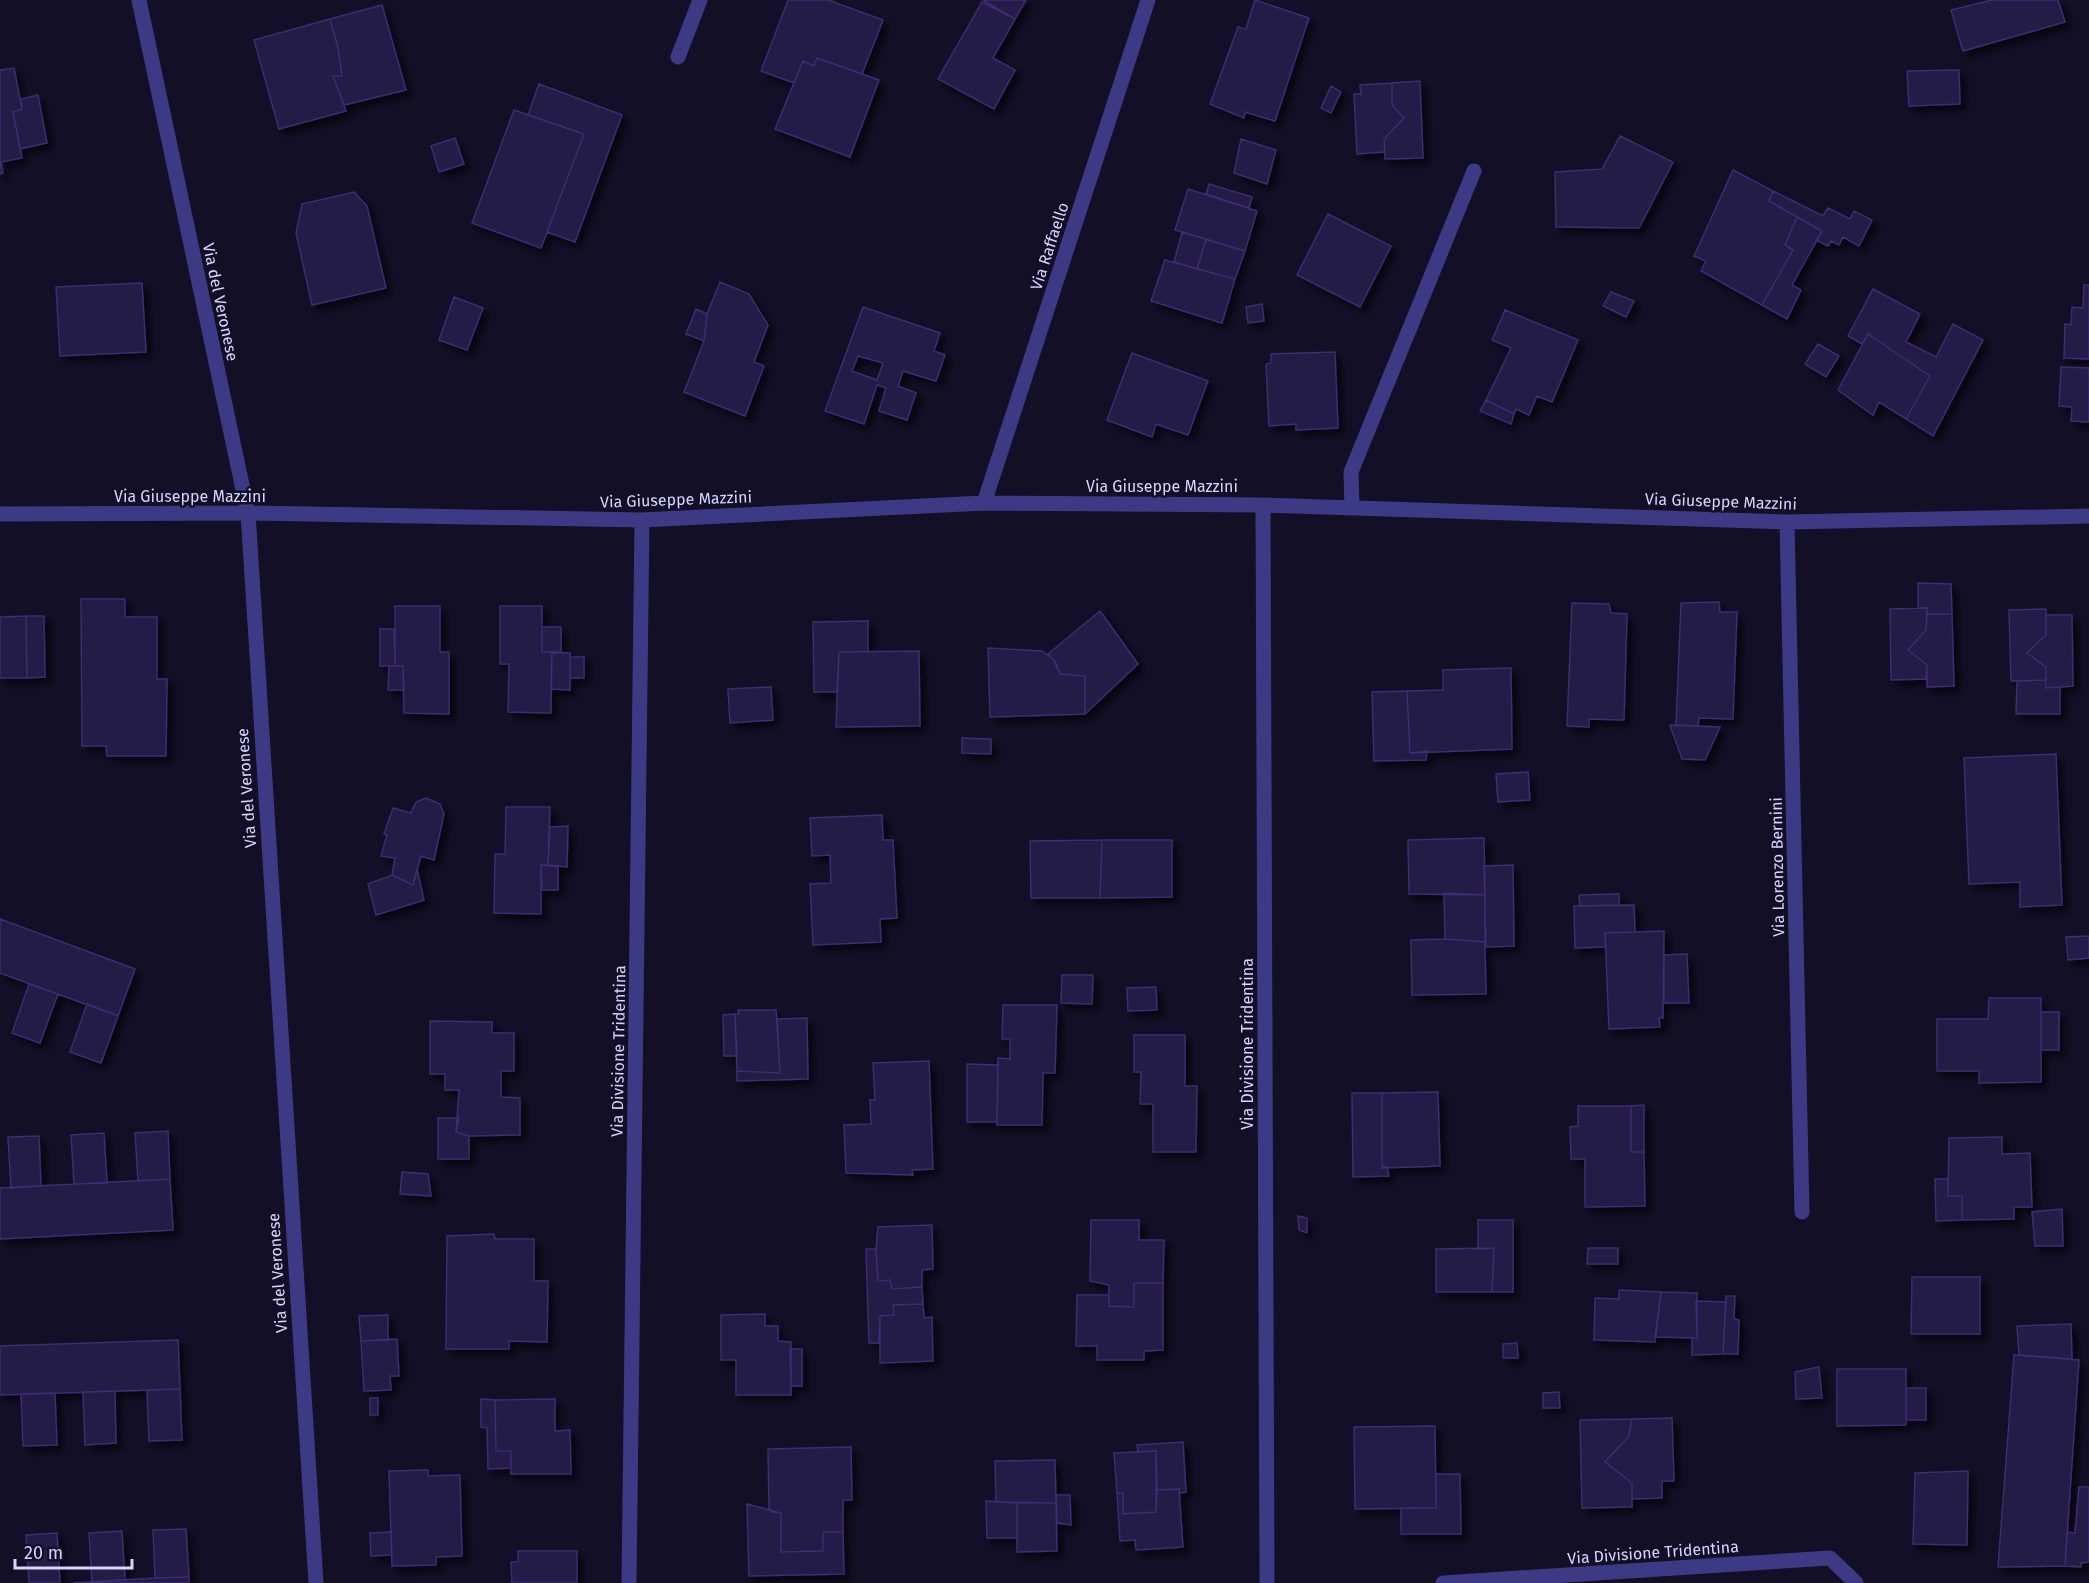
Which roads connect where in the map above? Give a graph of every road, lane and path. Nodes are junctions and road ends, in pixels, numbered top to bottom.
1 (139, 0) edge
2 (700, 0) edge
3 (1148, 0) edge
4 (678, 57) dead end
5 (1474, 171) dead end
6 (984, 503) junction
7 (1263, 505) junction
8 (1352, 508) junction
9 (248, 513) junction
10 (0, 514) edge
11 (2089, 516) edge
12 (642, 520) junction
13 (1787, 522) junction
14 (1802, 1212) dead end
15 (316, 1583) edge
16 (629, 1583) edge
17 (1267, 1583) edge
18 (1443, 1583) edge
19 (1856, 1583) edge

1 - 9 street, Via del Veronese
2 - 4 street
3 - 6 street, Via Raffaello
5 - 8 street
6 - 7 street, Via Giuseppe Mazzini
6 - 12 street, Via Giuseppe Mazzini
7 - 8 street, Via Giuseppe Mazzini
7 - 17 street, Via Divisione Tridentina
8 - 13 street, Via Giuseppe Mazzini
9 - 10 street, Via Giuseppe Mazzini
9 - 12 street, Via Giuseppe Mazzini
9 - 15 street, Via del Veronese
11 - 13 street, Via Giuseppe Mazzini
12 - 16 street, Via Divisione Tridentina
13 - 14 street, Via Lorenzo Bernini
18 - 19 street, Via Divisione Tridentina

